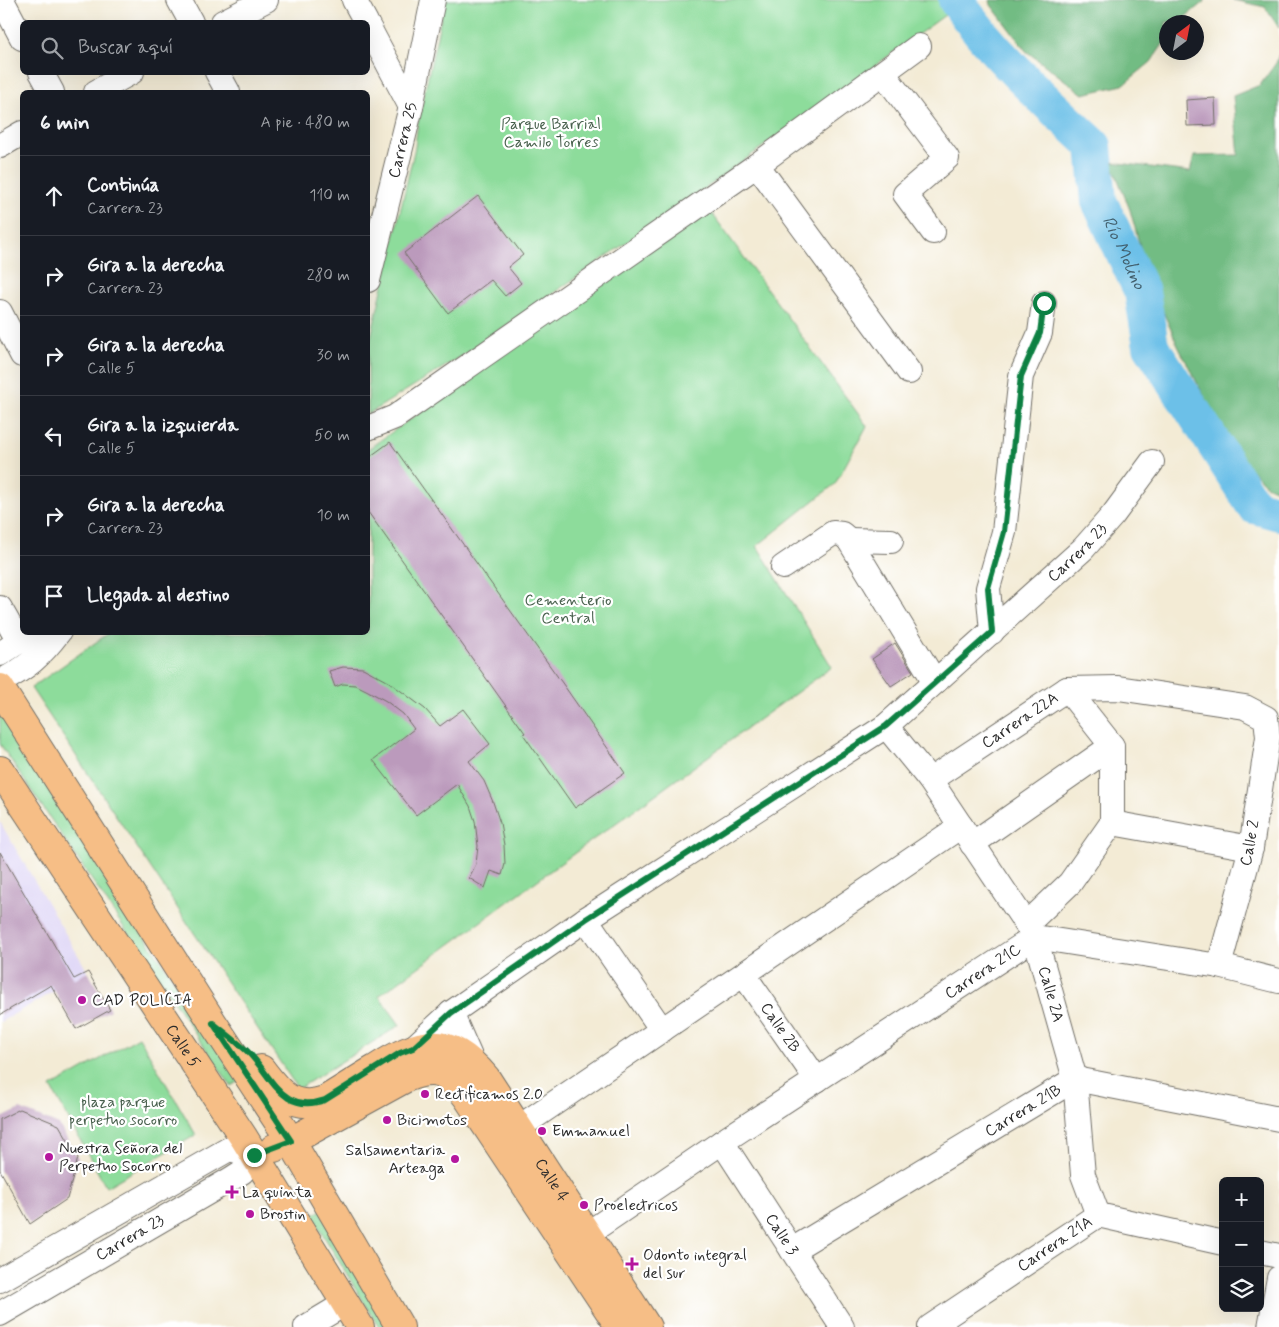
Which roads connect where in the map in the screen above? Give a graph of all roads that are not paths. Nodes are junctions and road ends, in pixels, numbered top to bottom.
1 (2, 0) edge
2 (179, 0) edge
3 (266, 0) edge
4 (354, 0) edge
5 (433, 0) edge
6 (190, 20) edge
7 (227, 20) edge
8 (365, 20) edge
9 (370, 30) edge
10 (20, 34) edge
11 (919, 46) dead end
12 (883, 73) junction
13 (43, 75) edge
14 (127, 75) edge
15 (220, 75) edge
16 (51, 90) edge
17 (100, 90) edge
18 (227, 90) edge
19 (411, 107) junction
20 (20, 134) edge
21 (0, 146) edge
22 (757, 165) junction
23 (933, 232) dead end
24 (370, 272) edge
25 (1044, 303) dead end
26 (0, 312) edge
27 (20, 350) edge
28 (909, 372) dead end
29 (370, 427) edge
30 (1152, 462) dead end
31 (849, 540) junction
32 (890, 541) dead end
33 (783, 567) dead end
34 (0, 608) edge
35 (992, 632) junction
36 (57, 635) edge
37 (18, 643) edge
38 (0, 682) edge
39 (935, 682) junction
40 (0, 688) edge
41 (1067, 689) junction
42 (1266, 718) joint
43 (886, 726) junction
44 (1112, 746) junction
45 (0, 770) edge
46 (930, 780) junction
47 (1112, 823) junction
48 (967, 835) junction
49 (1251, 848) junction
50 (586, 919) junction
51 (1031, 931) junction
52 (1219, 966) junction
53 (744, 975) junction
54 (1279, 981) edge
55 (451, 1013) junction
56 (213, 1023) junction
57 (662, 1030) junction
58 (413, 1048) junction
59 (472, 1061) junction
60 (1074, 1079) junction
61 (817, 1080) junction
62 (1279, 1119) edge
63 (518, 1128) junction
64 (291, 1141) junction
65 (722, 1142) junction
66 (254, 1155) junction
67 (1098, 1215) junction
68 (587, 1234) junction
69 (1219, 1242) edge
70 (792, 1250) junction
71 (1264, 1253) edge
72 (1279, 1256) edge
73 (1279, 1278) edge
74 (0, 1280) edge
75 (346, 1303) junction
76 (0, 1314) edge
77 (306, 1327) edge
78 (360, 1327) edge
79 (400, 1327) edge
80 (619, 1327) edge
81 (647, 1327) edge
82 (842, 1327) edge
83 (930, 1327) edge
84 (1270, 1327) edge

1 - 10 street
2 - 6 street
3 - 7 street
4 - 8 street
5 - 19 street, Carrera 25
9 - 19 street
11 - 12 street
12 - 22 street
12 - 23 street
13 - 16 street
14 - 17 street
15 - 18 street
19 - 24 street, Carrera 25
20 - 21 street
22 - 28 street
22 - 29 street
25 - 35 street
26 - 27 street
30 - 35 street, Carrera 23
31 - 32 street
31 - 33 street
31 - 39 street
34 - 37 street
35 - 39 street, Carrera 23
36 - 38 street
39 - 43 street, Carrera 23
40 - 56 main road
41 - 42 street, Carrera 22A
41 - 44 street
41 - 46 street, Carrera 22A
42 - 49 street, Calle 2
43 - 46 street, Calle 2A
43 - 50 street, Carrera 23
44 - 47 street
44 - 48 street
45 - 66 main road, Calle 5
46 - 48 street, Calle 2A
47 - 49 street
47 - 51 street
48 - 51 street, Calle 2A
48 - 53 street
49 - 52 street, Calle 2
50 - 55 street, Carrera 23
50 - 57 street
51 - 52 street, Carrera 21C
51 - 60 street, Calle 2A
51 - 61 street, Carrera 21C
52 - 54 street, Carrera 21C
53 - 57 street
53 - 61 street, Calle 2B
55 - 58 street, Carrera 23
55 - 59 street
56 - 58 main road, Carrera 23
56 - 64 main road
57 - 63 street
58 - 59 main road, Carrera 23
59 - 63 main road, Calle 4
60 - 62 street, Carrera 21B
60 - 67 street, Calle 2A
60 - 70 street, Carrera 21B
61 - 65 street, Carrera 21C
63 - 68 main road, Calle 4
64 - 66 main road
64 - 79 main road
64 - 80 main road, Calle 4
65 - 68 street, Carrera 21C
65 - 70 street, Calle 3
66 - 74 street, Carrera 23
66 - 75 main road, Calle 5
66 - 76 street, Carrera 23
67 - 69 street, Carrera 21A
67 - 83 street, Carrera 21A
68 - 81 main road, Calle 4
70 - 82 street, Calle 3
71 - 72 street
73 - 84 street
75 - 77 street
75 - 78 main road, Calle 5

